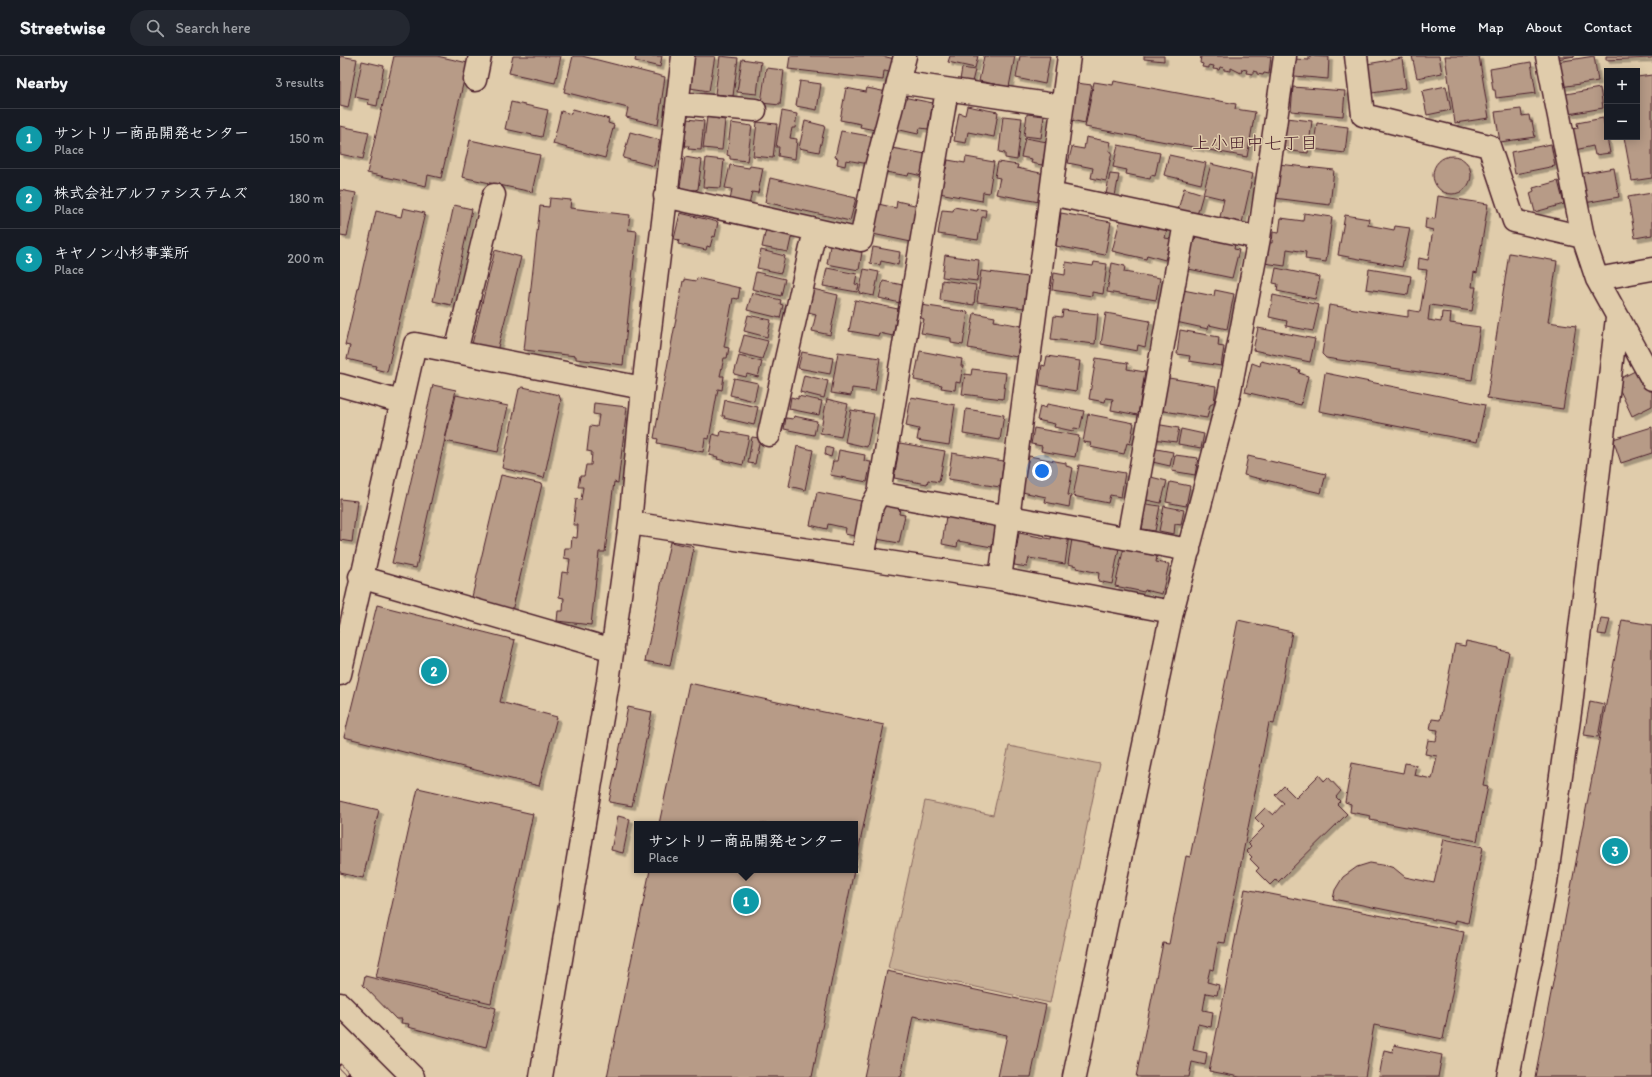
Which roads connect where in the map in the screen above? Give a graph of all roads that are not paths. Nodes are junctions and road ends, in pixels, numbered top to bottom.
1 (480, 56) edge
2 (683, 56) edge
3 (905, 56) edge
4 (1069, 56) edge
5 (1285, 56) edge
6 (1356, 56) edge
7 (1547, 56) edge
8 (475, 80) dead end
9 (898, 82) junction
10 (947, 90) junction
11 (678, 103) junction
12 (1062, 106) junction
13 (755, 110) dead end
14 (1050, 194) junction
15 (494, 195) dead end
16 (665, 196) junction
17 (1185, 222) junction
18 (815, 230) junction
19 (1583, 237) junction
20 (1259, 238) junction
21 (1652, 268) edge
22 (1597, 279) junction
23 (1617, 318) junction
24 (456, 352) junction
25 (1652, 379) edge
26 (340, 385) edge
27 (643, 388) junction
28 (401, 402) junction
29 (769, 435) dead end
30 (879, 493) junction
31 (1008, 517) junction
32 (630, 523) junction
33 (1128, 538) junction
34 (1189, 550) junction
35 (862, 558) junction
36 (360, 577) junction
37 (1000, 579) junction
38 (1172, 612) junction
39 (612, 650) junction
40 (340, 674) edge
41 (340, 1004) edge
42 (413, 1077) edge
43 (541, 1077) edge
44 (1074, 1077) edge
45 (1508, 1077) edge

1 - 8 street
2 - 11 street
3 - 9 street
4 - 12 street
5 - 20 street
6 - 19 street
7 - 19 street
9 - 10 street
9 - 18 street
10 - 12 street
10 - 30 street
11 - 13 street
11 - 16 street
12 - 14 street
14 - 17 street
14 - 31 street
15 - 24 street
16 - 18 street
16 - 27 street
17 - 20 street
17 - 33 street
18 - 29 street
19 - 22 street
20 - 34 street
21 - 22 street
22 - 23 street
23 - 25 street
23 - 45 street
24 - 27 street
24 - 28 street
26 - 28 street
27 - 32 street
28 - 36 street
30 - 31 street
30 - 35 street
31 - 33 street
31 - 37 street
32 - 35 street
32 - 39 street
33 - 34 street
34 - 38 street
35 - 37 street
36 - 39 street
36 - 40 street
37 - 38 street
38 - 44 street
39 - 43 street
41 - 42 street

